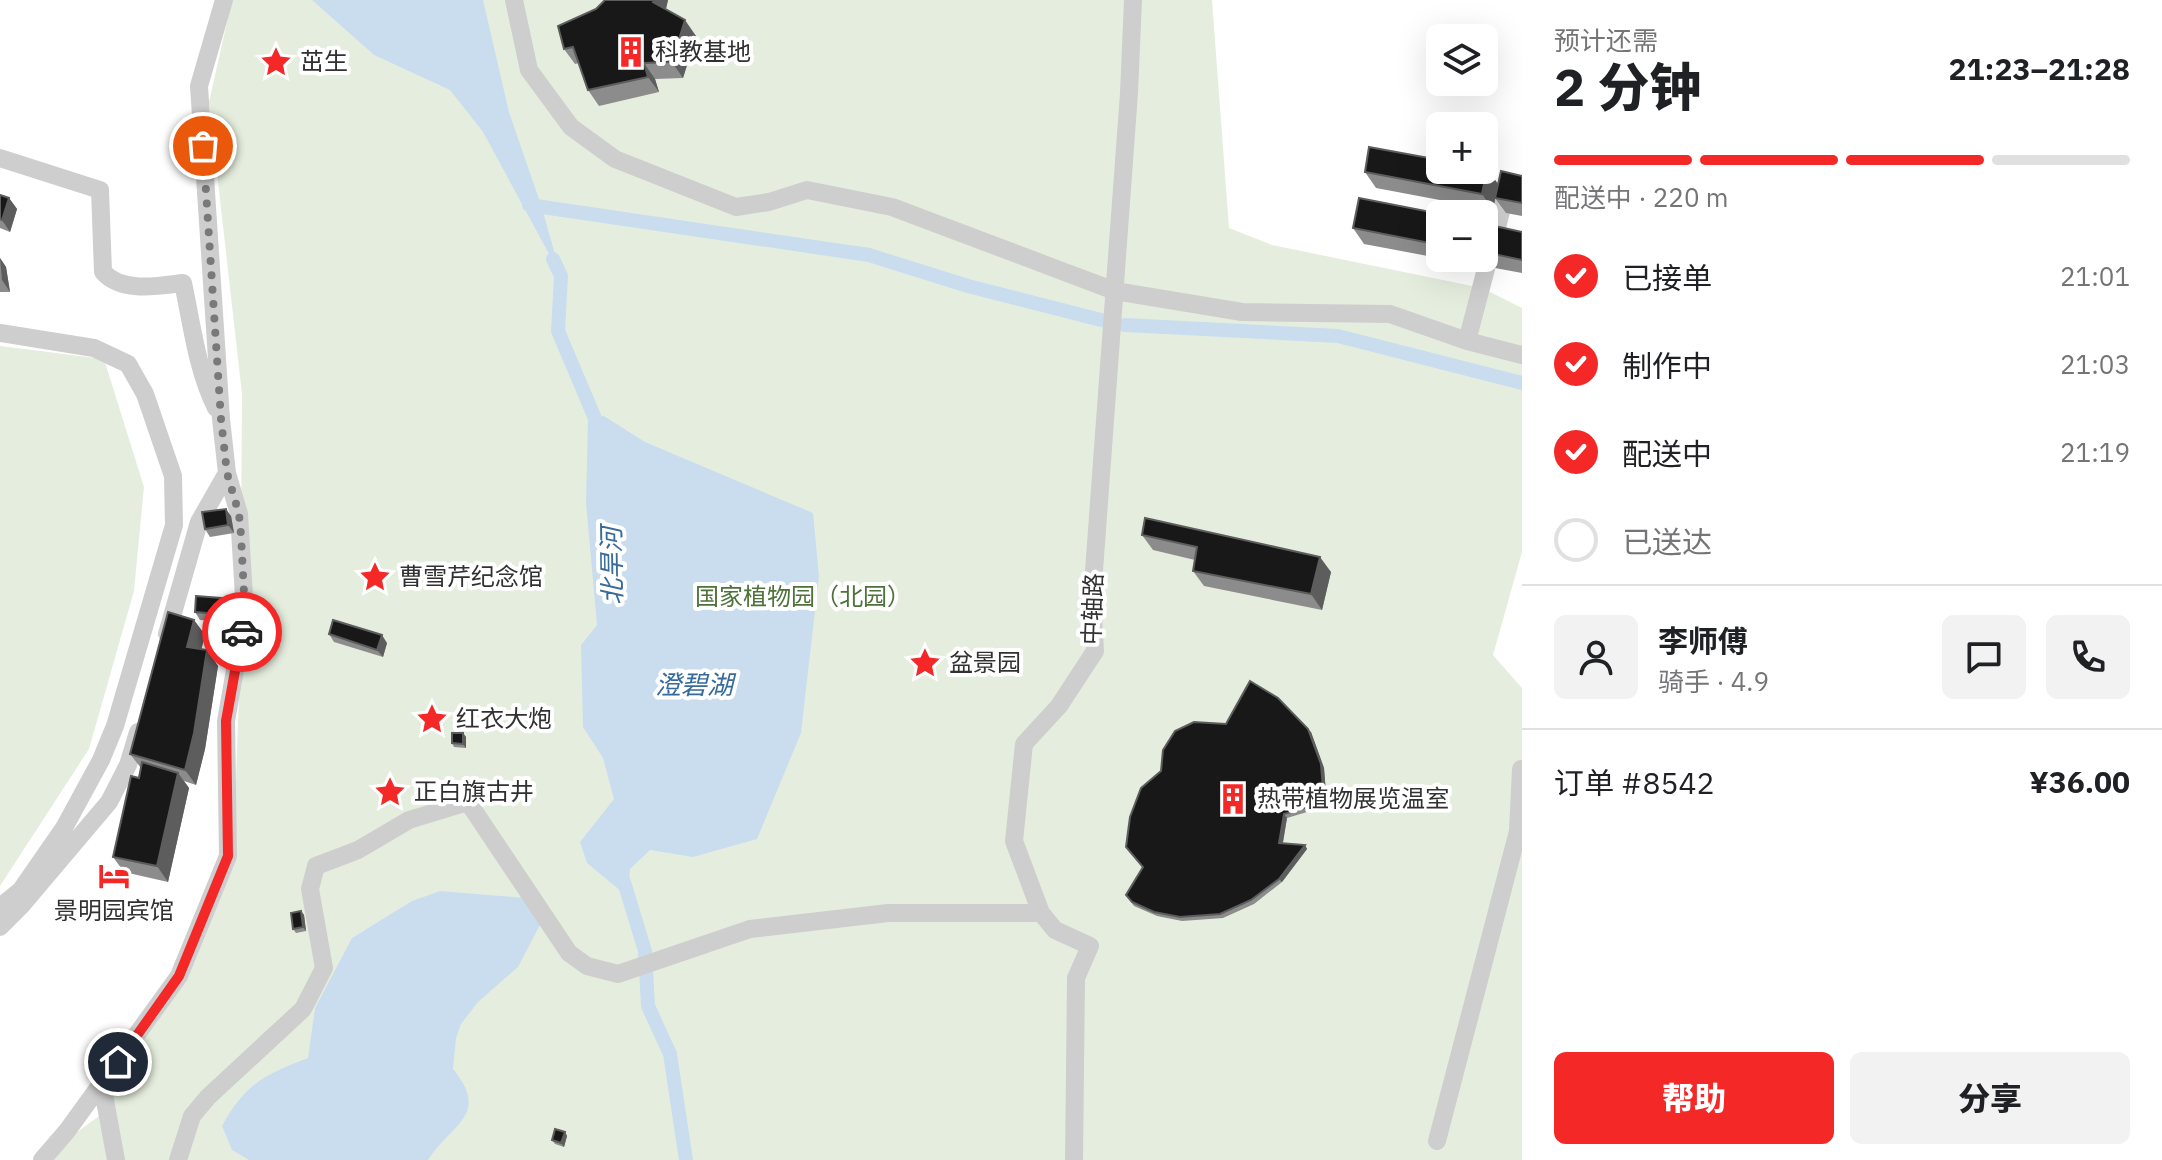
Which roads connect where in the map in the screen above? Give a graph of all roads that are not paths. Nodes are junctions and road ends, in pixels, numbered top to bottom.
1 (224, 0) edge
2 (514, 0) edge
3 (1133, 0) edge
4 (0, 158) edge
5 (1509, 180) edge
6 (1115, 291) junction
7 (0, 333) edge
8 (1467, 341) junction
9 (1522, 355) edge
10 (221, 419) junction
11 (227, 473) junction
12 (199, 522) junction
13 (167, 547) junction
14 (163, 648) edge
15 (141, 721) edge
16 (1521, 769) edge
17 (0, 907) edge
18 (1041, 913) junction
19 (0, 927) edge
20 (102, 1084) junction
21 (1437, 1141) dead end
22 (42, 1160) edge
23 (116, 1160) edge
24 (178, 1160) edge
25 (1074, 1160) edge

1 - 10 street
2 - 6 street
3 - 6 street, 中轴路
4 - 10 street
5 - 8 street
6 - 8 street
6 - 18 street, 中轴路
7 - 13 street
8 - 9 street
10 - 11 street
11 - 12 street
11 - 20 street
12 - 13 street
12 - 14 street
13 - 17 street
15 - 19 street
16 - 21 street
18 - 24 street
18 - 25 street
20 - 22 street
20 - 23 street

